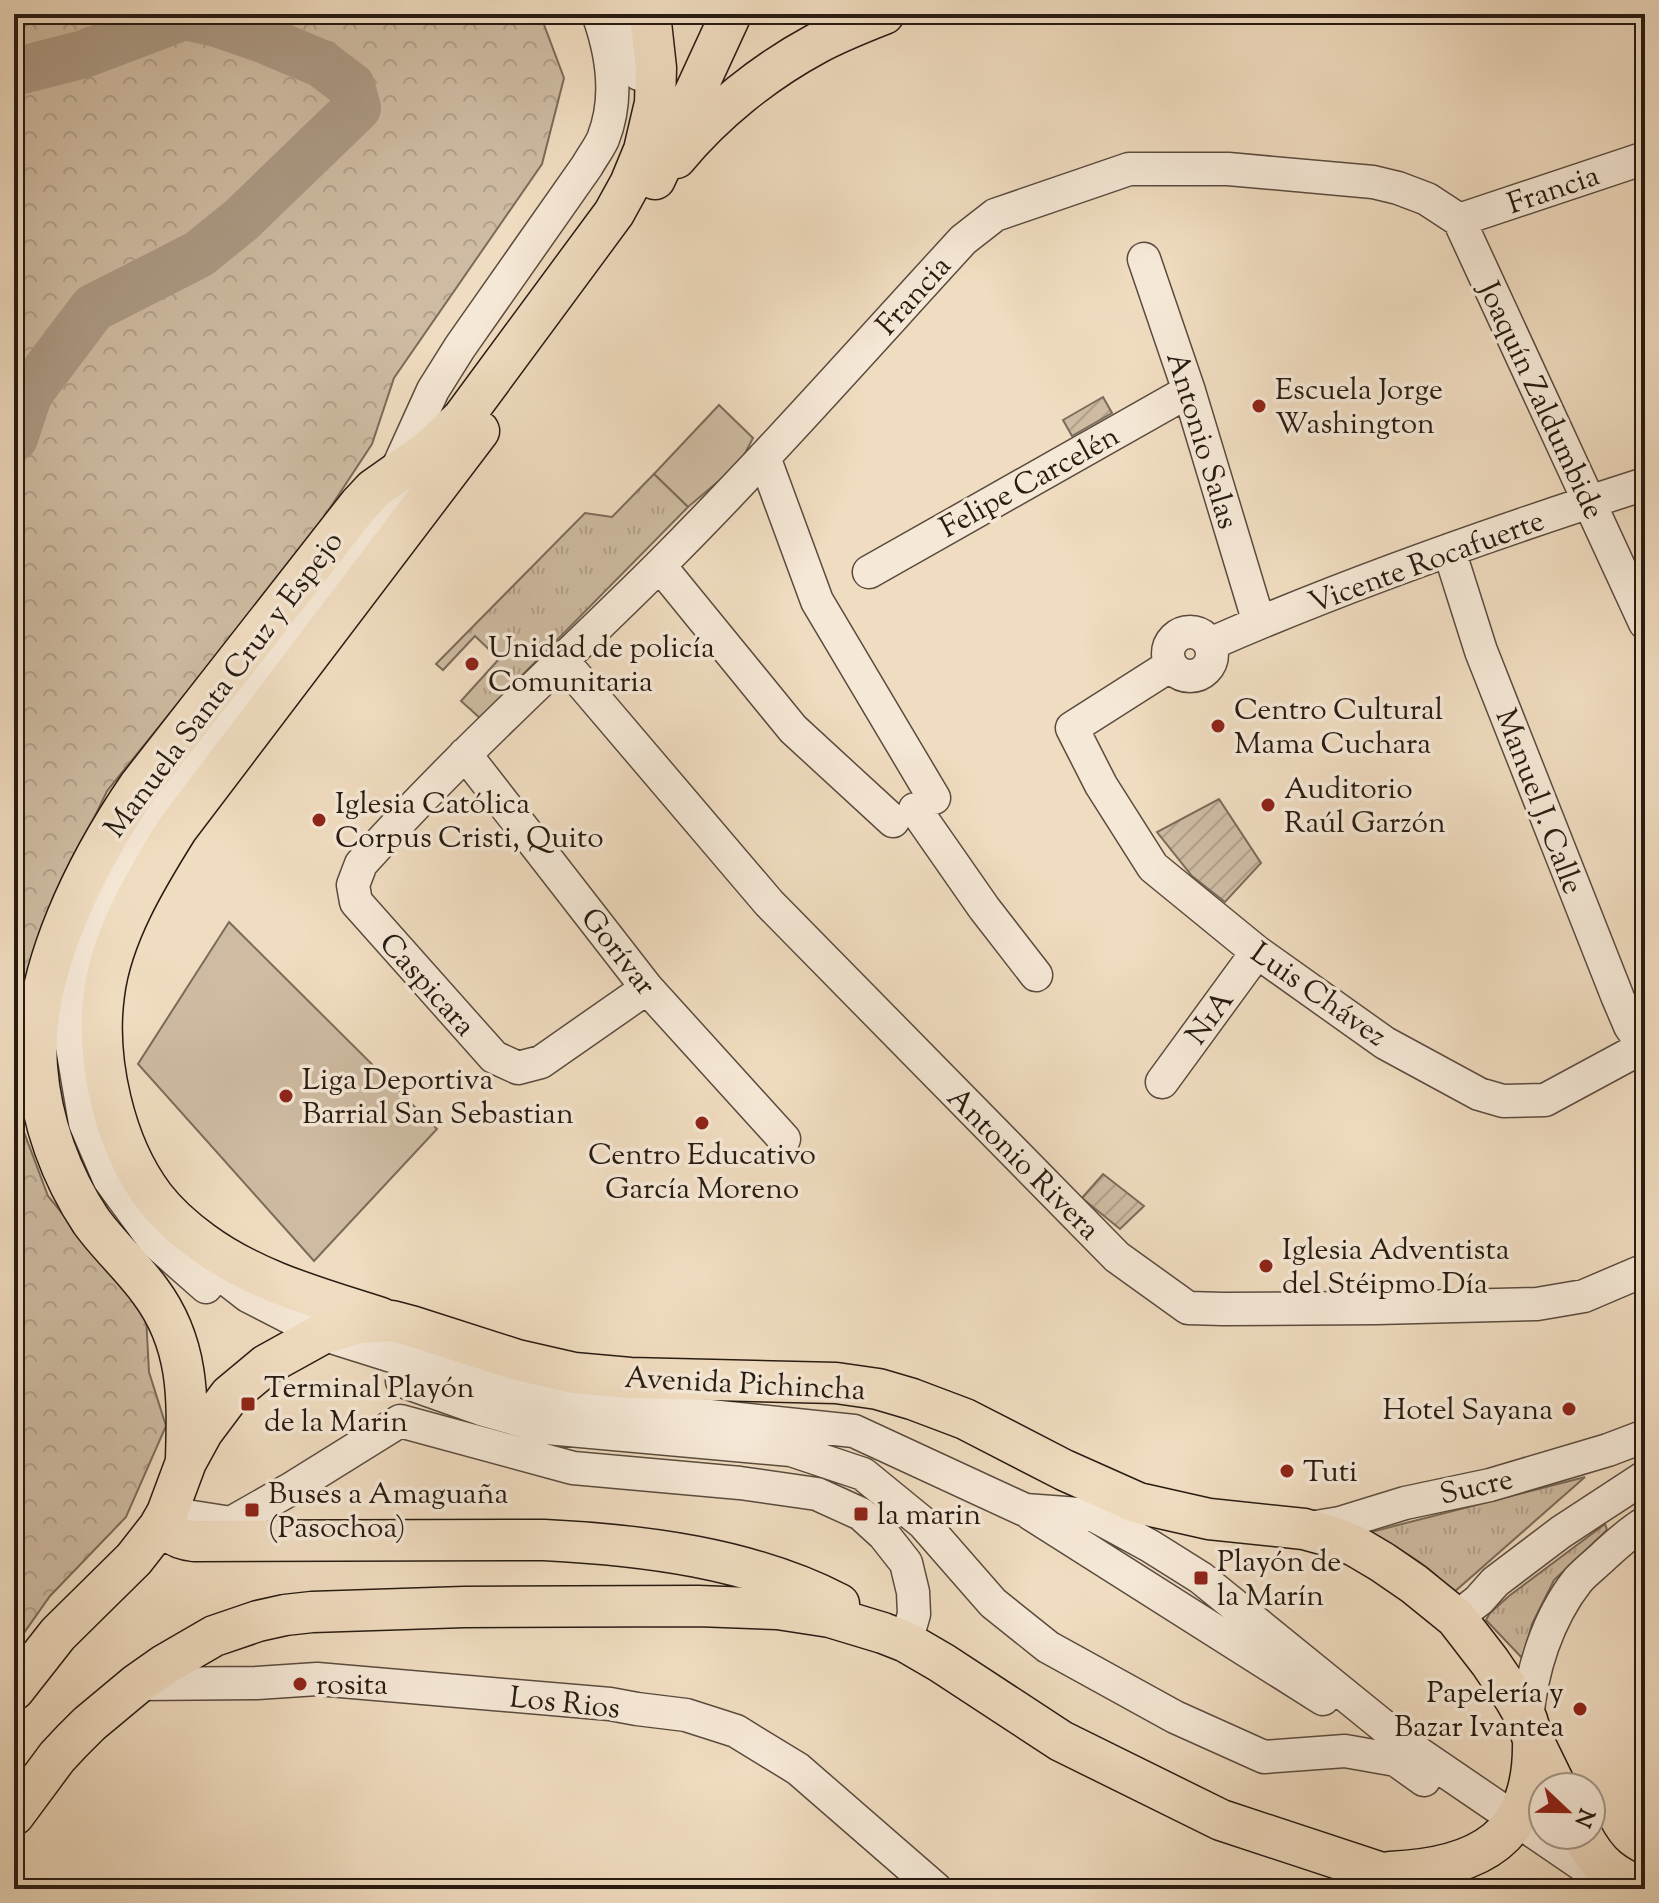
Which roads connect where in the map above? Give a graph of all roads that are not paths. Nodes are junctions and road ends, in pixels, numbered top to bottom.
1 (598, 14) edge
2 (624, 14) edge
3 (650, 14) edge
4 (731, 14) edge
5 (884, 14) edge
6 (1645, 158) edge
7 (639, 210) junction
8 (1459, 220) junction
9 (1144, 259) dead end
10 (1189, 391) junction
11 (432, 448) junction
12 (764, 457) junction
13 (397, 473) junction
14 (1645, 484) edge
15 (1589, 502) junction
16 (1449, 550) junction
17 (660, 566) junction
18 (869, 572) dead end
19 (1259, 623) junction
20 (1645, 623) edge
21 (562, 660) junction
22 (1072, 728) joint
23 (465, 754) junction
24 (914, 810) junction
25 (361, 864) joint
26 (1257, 952) junction
27 (1036, 975) dead end
28 (647, 988) junction
29 (1645, 1046) edge
30 (1162, 1082) dead end
31 (784, 1139) dead end
32 (1645, 1270) edge
33 (392, 1321) junction
34 (311, 1340) junction
35 (1645, 1436) edge
36 (186, 1462) junction
37 (1645, 1477) edge
38 (167, 1513) junction
39 (1645, 1523) edge
40 (1304, 1529) junction
41 (1456, 1618) junction
42 (906, 1642) junction
43 (137, 1684) junction
44 (14, 1690) edge
45 (1530, 1730) junction
46 (1549, 1771) edge
47 (14, 1815) edge
48 (1511, 1826) junction
49 (1590, 1851) edge
50 (1382, 1873) junction
51 (936, 1889) edge
52 (1430, 1889) edge
53 (1586, 1889) edge
54 (1619, 1889) edge
55 (1644, 1889) edge

1 - 13 street
2 - 11 street
3 - 11 main road, Manuela Santa Cruz y Espejo
4 - 7 main road, Manuela Santa Cruz y Espejo
5 - 7 main road
6 - 8 street, Francia
7 - 33 main road, Manuela Santa Cruz y Espejo
8 - 12 street, Francia
8 - 15 street, Joaquín Zaldumbide
9 - 10 street, Antonio Salas
10 - 18 street, Felipe Carcelén
10 - 19 street, Antonio Salas
11 - 13 main road, Manuela Santa Cruz y Espejo
11 - 34 street
12 - 17 street, Francia
12 - 24 street
13 - 34 street
13 - 36 main road, Manuela Santa Cruz y Espejo
14 - 15 street, Vicente Rocafuerte
15 - 16 street, Vicente Rocafuerte
15 - 20 street, Joaquín Zaldumbide
16 - 19 street, Vicente Rocafuerte
16 - 29 street, Manuel J. Calle
17 - 21 street, Francia
17 - 24 street
19 - 22 street, Vicente Rocafuerte
21 - 23 street, Francia
21 - 32 street, Antonio Rivera
22 - 26 street, Luis Chávez
23 - 25 street, Francia
23 - 28 street, Gorívar
24 - 27 street
25 - 28 street, Caspicara
26 - 29 street, Luis Chávez
26 - 30 street, N1A
28 - 31 street, Gorívar
33 - 34 main road, Avenida Pichincha
33 - 40 main road, Avenida Pichincha
34 - 36 main road, Avenida Pichincha
34 - 48 street
34 - 48 street
35 - 40 street, Sucre
36 - 38 main road, Avenida Pichincha
37 - 41 street
38 - 42 main road
38 - 42 street
38 - 44 main road, Avenida Pichincha
39 - 45 street
40 - 41 main road, Avenida Pichincha
41 - 45 main road, Avenida Pichincha
42 - 43 main road
42 - 50 main road
43 - 47 main road
43 - 51 street, Los Rios
45 - 46 main road, Avenida Pichincha
45 - 48 main road
48 - 50 main road
48 - 53 street
48 - 54 street
49 - 55 main road
50 - 52 main road

